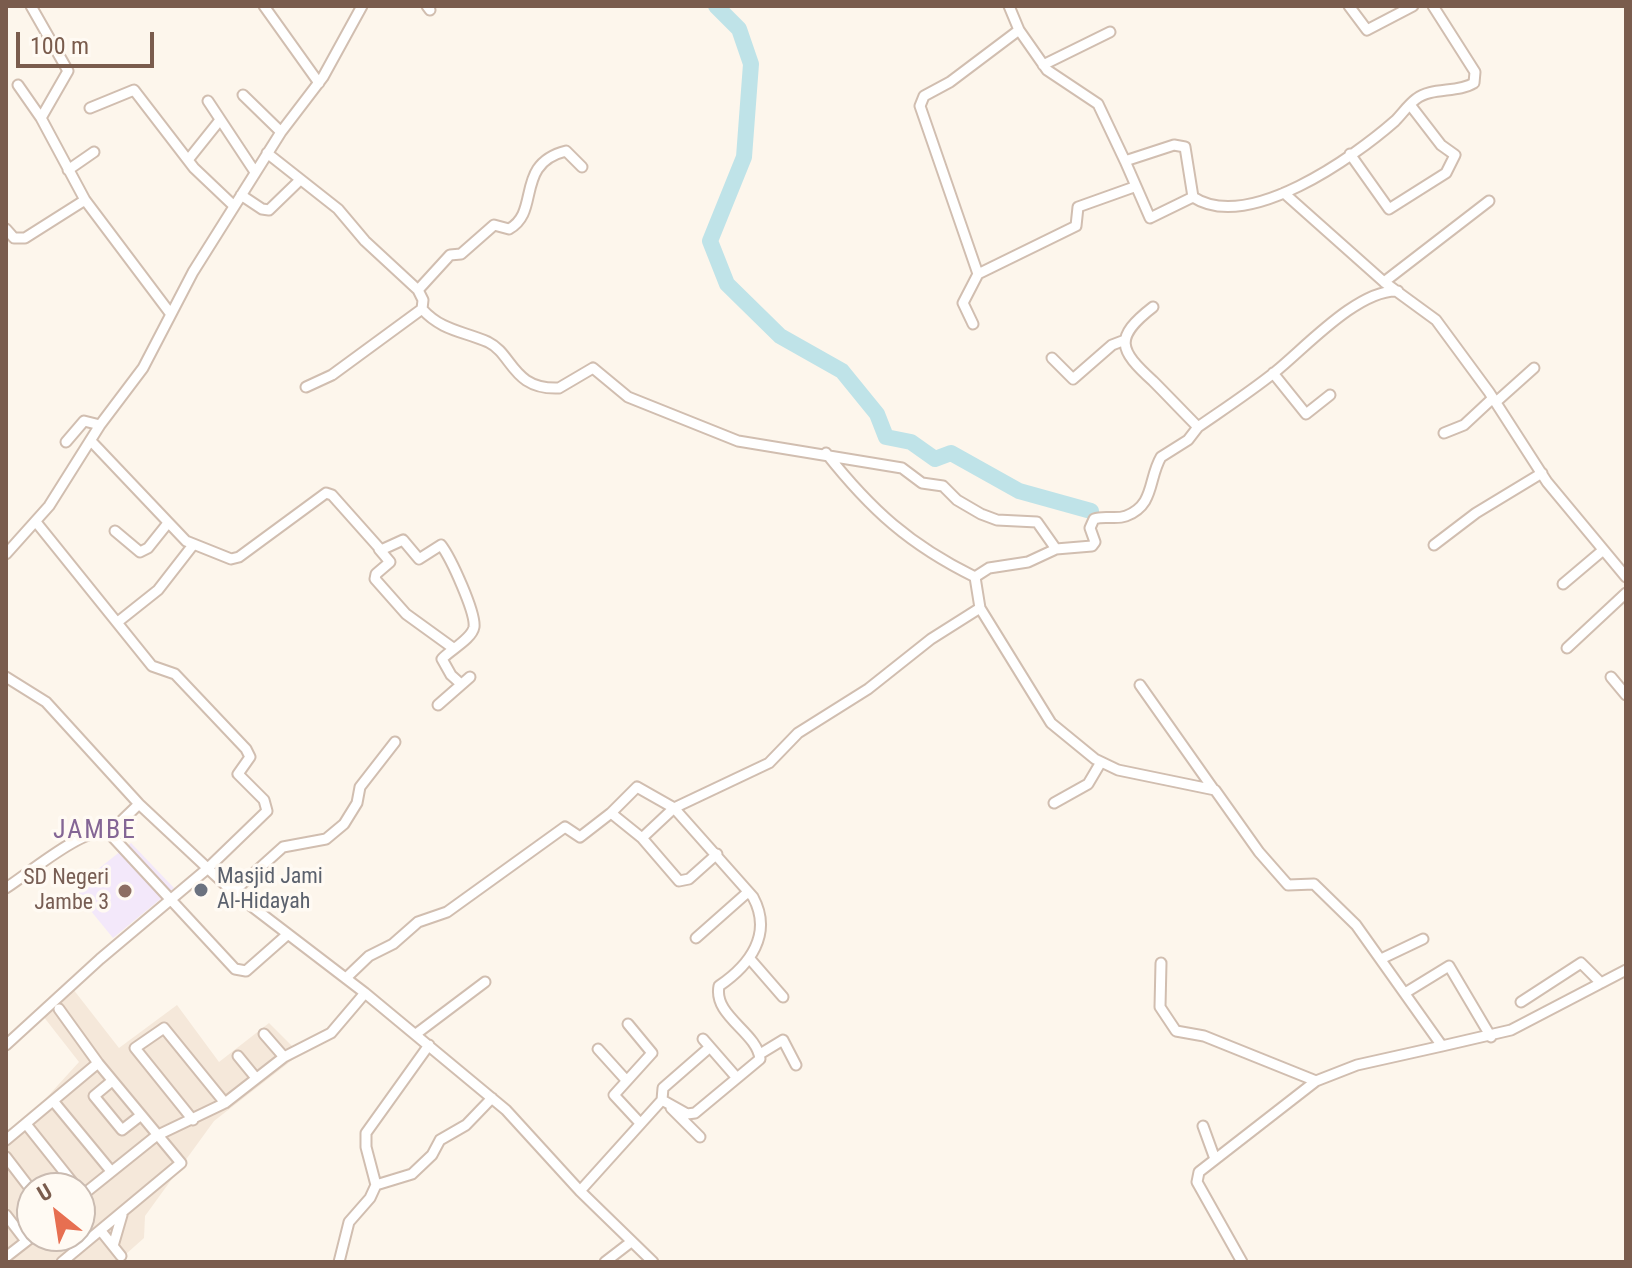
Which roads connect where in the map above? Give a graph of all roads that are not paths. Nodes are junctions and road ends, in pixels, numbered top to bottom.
1 (31, 6) edge
2 (264, 6) edge
3 (362, 6) edge
4 (1009, 6) edge
5 (1349, 6) edge
6 (1413, 6) edge
7 (1433, 6) edge
8 (1019, 30) junction
9 (1110, 32) dead end
10 (1043, 65) junction
11 (319, 83) junction
12 (18, 85) dead end
13 (243, 95) dead end
14 (208, 101) dead end
15 (1411, 106) junction
16 (90, 108) dead end
17 (41, 118) junction
18 (220, 120) junction
19 (281, 132) junction
20 (94, 152) dead end
21 (267, 153) junction
22 (1350, 154) junction
23 (188, 160) junction
24 (1125, 161) junction
25 (582, 167) dead end
26 (68, 170) junction
27 (255, 172) junction
28 (300, 180) junction
29 (1134, 187) junction
30 (1284, 193) junction
31 (241, 195) junction
32 (1193, 197) junction
33 (85, 200) junction
34 (1489, 201) dead end
35 (234, 206) junction
36 (6, 229) edge
37 (978, 274) junction
38 (1384, 282) junction
39 (418, 290) junction
40 (1398, 291) junction
41 (1153, 307) dead end
42 (422, 309) junction
43 (170, 313) junction
44 (973, 324) dead end
45 (1125, 340) junction
46 (1052, 358) dead end
47 (1534, 368) dead end
48 (1273, 373) junction
49 (306, 387) dead end
50 (1330, 395) dead end
51 (1494, 400) junction
52 (100, 425) junction
53 (1198, 427) junction
54 (1444, 433) dead end
55 (91, 441) junction
56 (66, 442) dead end
57 (826, 453) junction
58 (1542, 473) junction
59 (36, 522) junction
60 (168, 523) junction
61 (115, 531) dead end
62 (193, 545) junction
63 (1434, 545) dead end
64 (379, 549) junction
65 (1056, 549) junction
66 (1602, 551) junction
67 (6, 554) edge
68 (975, 577) junction
69 (1626, 577) edge
70 (1563, 584) dead end
71 (1626, 593) edge
72 (980, 608) junction
73 (119, 621) junction
74 (453, 648) junction
75 (1567, 648) dead end
76 (6, 677) edge
77 (470, 677) dead end
78 (1611, 677) dead end
79 (461, 684) junction
80 (1140, 685) dead end
81 (1626, 695) edge
82 (438, 705) dead end
83 (395, 742) dead end
84 (1101, 762) junction
85 (1215, 790) junction
86 (1054, 803) dead end
87 (139, 804) junction
88 (674, 808) junction
89 (611, 813) junction
90 (109, 833) junction
91 (642, 838) junction
92 (717, 854) junction
93 (207, 869) junction
94 (6, 888) edge
95 (233, 892) junction
96 (748, 892) junction
97 (171, 899) junction
98 (288, 934) junction
99 (696, 938) dead end
100 (1423, 939) dead end
101 (750, 959) junction
102 (1381, 959) junction
103 (1161, 963) dead end
104 (1626, 970) edge
105 (346, 978) junction
106 (485, 982) dead end
107 (1601, 983) junction
108 (365, 993) junction
109 (1405, 993) junction
110 (783, 997) dead end
111 (1521, 1002) dead end
112 (59, 1009) dead end
113 (628, 1024) dead end
114 (264, 1034) dead end
115 (416, 1034) junction
116 (1491, 1037) junction
117 (6, 1045) edge
118 (429, 1045) junction
119 (1442, 1046) junction
120 (598, 1049) dead end
121 (760, 1054) junction
122 (238, 1056) dead end
123 (284, 1057) junction
124 (98, 1063) junction
125 (796, 1065) dead end
126 (256, 1078) junction
127 (737, 1078) junction
128 (626, 1080) junction
129 (112, 1081) junction
130 (1316, 1081) junction
131 (492, 1098) junction
132 (662, 1100) junction
133 (54, 1102) junction
134 (225, 1103) junction
135 (140, 1116) junction
136 (193, 1120) junction
137 (640, 1123) junction
138 (26, 1124) junction
139 (1203, 1126) dead end
140 (156, 1136) junction
141 (700, 1137) dead end
142 (6, 1140) edge
143 (1215, 1159) junction
144 (111, 1171) junction
145 (64, 1172) edge
146 (96, 1182) edge
147 (376, 1185) junction
148 (580, 1191) junction
149 (122, 1213) junction
150 (101, 1231) junction
151 (631, 1242) junction
152 (113, 1246) junction
153 (74, 1253) junction
154 (121, 1256) dead end
155 (62, 1262) edge
156 (81, 1262) edge
157 (339, 1262) edge
158 (605, 1262) edge
159 (653, 1262) edge
160 (1242, 1262) edge

1 - 17 street
2 - 11 street
3 - 11 street
4 - 8 street
5 - 6 street
7 - 15 street
8 - 10 street
8 - 37 street
9 - 10 street
10 - 24 street
11 - 19 street
12 - 17 street
13 - 19 street
14 - 18 street
15 - 22 street
15 - 22 street
16 - 23 street
17 - 26 street
18 - 23 street
18 - 27 street
19 - 21 street
20 - 26 street
21 - 27 street
21 - 28 street
22 - 30 street
23 - 35 street
24 - 29 street
24 - 32 street
25 - 39 street
26 - 33 street
27 - 31 street
28 - 31 street
28 - 39 street
29 - 32 street
29 - 37 street
30 - 32 street
30 - 38 street
31 - 35 street
33 - 36 street
33 - 43 street
34 - 38 street
35 - 43 street
37 - 44 street
38 - 40 street
39 - 42 street
40 - 48 street
40 - 51 street
41 - 45 street
42 - 49 street
42 - 57 street
43 - 52 street
45 - 46 street
45 - 53 street
47 - 51 street
48 - 50 street
48 - 53 street
51 - 54 street
51 - 58 street
52 - 55 street
52 - 56 street
53 - 65 street
55 - 59 street
55 - 60 street
57 - 65 street
57 - 68 street
58 - 63 street
58 - 66 street
59 - 67 street
59 - 73 street
60 - 61 street
60 - 62 street
62 - 64 street
62 - 73 street
64 - 74 street
64 - 74 street
65 - 68 street
66 - 69 street
66 - 70 street
68 - 72 street
71 - 75 street
72 - 84 street
72 - 88 street
73 - 93 street
74 - 79 street
76 - 87 street
77 - 79 street
78 - 81 street
79 - 82 street
80 - 85 street
83 - 95 street
84 - 85 street
84 - 86 street
85 - 102 street
87 - 90 street
87 - 93 street
88 - 89 street
88 - 91 street
88 - 92 street
89 - 91 street
89 - 105 street
90 - 94 street
90 - 97 street
91 - 92 street
92 - 96 street
93 - 95 street
93 - 97 street
95 - 98 street
96 - 99 street
96 - 101 street
97 - 98 street
97 - 117 street
98 - 105 street
100 - 102 street
101 - 110 street
101 - 121 street
102 - 109 street
103 - 130 street
104 - 107 street
105 - 108 street
106 - 115 street
107 - 111 street
107 - 116 street
108 - 115 street
108 - 123 street
109 - 116 street
109 - 119 street
112 - 124 street
113 - 128 street
114 - 123 street
115 - 118 street
116 - 119 street
118 - 131 street
118 - 147 street
119 - 130 street
120 - 128 street
121 - 125 street
121 - 127 street
122 - 126 street
123 - 126 street
124 - 129 street
124 - 133 street
126 - 134 street
127 - 132 street
127 - 132 street
128 - 137 street
129 - 135 street
129 - 135 street
130 - 143 street
131 - 147 street
131 - 148 street
132 - 137 street
132 - 141 street
133 - 138 street
133 - 144 street
134 - 136 street
134 - 136 street
135 - 140 street
136 - 140 street
137 - 148 street
138 - 142 street
138 - 145 street
139 - 143 street
140 - 144 street
140 - 149 street
143 - 160 street
144 - 146 street
147 - 157 street
148 - 151 street
149 - 150 street
149 - 152 street
150 - 152 street
150 - 153 street
151 - 158 street
151 - 159 street
152 - 154 street
153 - 155 street
153 - 156 street

